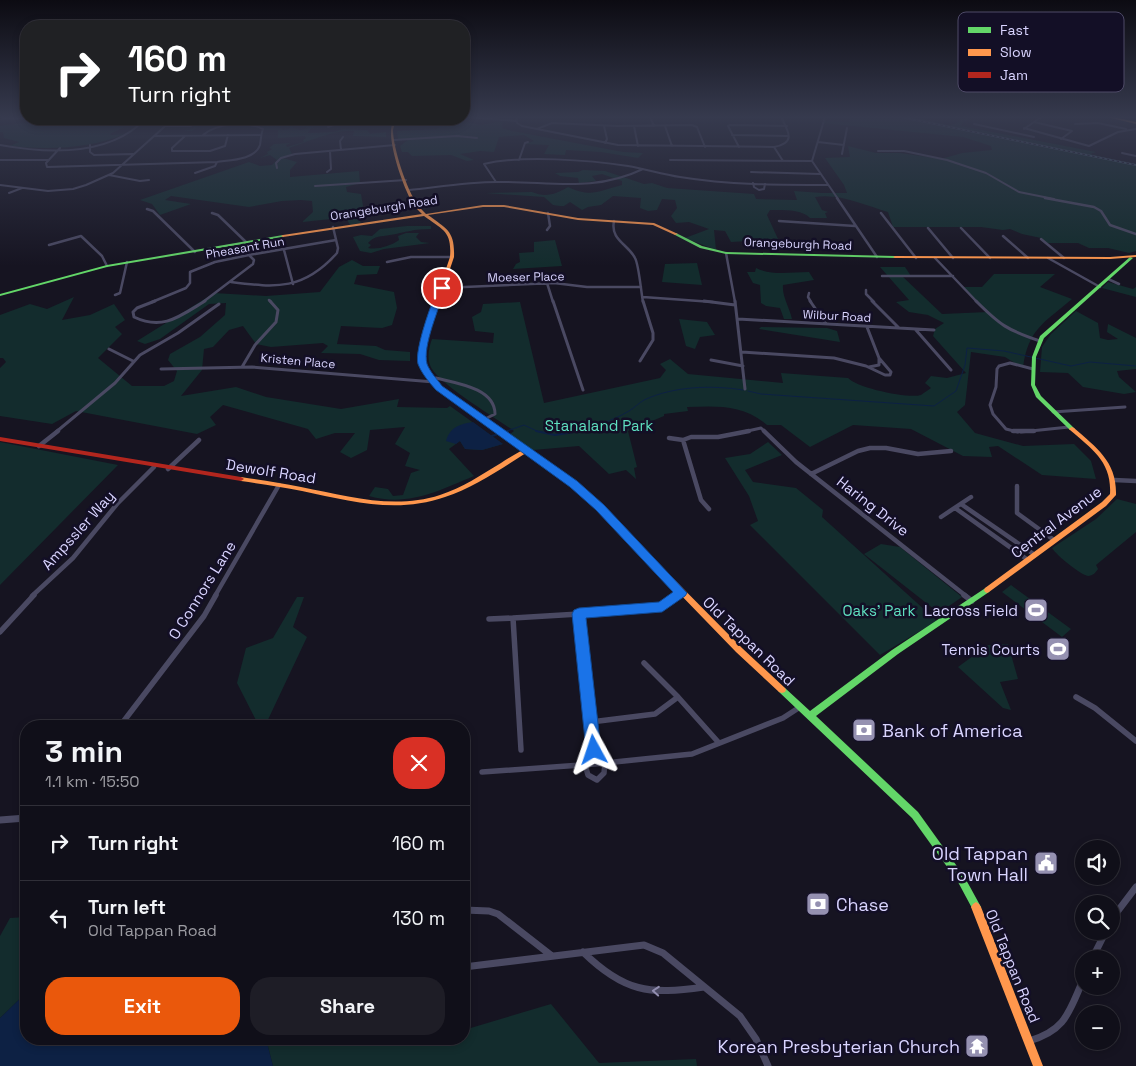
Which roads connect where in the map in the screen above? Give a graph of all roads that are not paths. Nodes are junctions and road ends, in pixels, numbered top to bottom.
1 (49, 167) edge
2 (94, 167) edge
3 (118, 167) edge
4 (213, 167) edge
5 (330, 167) edge
6 (402, 167) edge
7 (485, 167) edge
8 (629, 167) edge
9 (816, 167) edge
10 (969, 167) edge
11 (643, 169) junction
12 (327, 172) dead end
13 (751, 172) dead end
14 (195, 174) dead end
15 (820, 174) junction
16 (109, 175) junction
17 (149, 180) dead end
18 (406, 180) junction
19 (496, 182) junction
20 (753, 184) junction
21 (765, 184) junction
22 (828, 185) junction
23 (0, 186) edge
24 (314, 186) dead end
25 (22, 187) junction
26 (409, 190) junction
27 (9, 193) dead end
28 (147, 209) dead end
29 (212, 213) dead end
30 (423, 213) junction
31 (548, 213) junction
32 (881, 213) dead end
33 (614, 221) junction
34 (779, 221) dead end
35 (855, 226) junction
36 (333, 228) junction
37 (928, 228) dead end
38 (961, 228) dead end
39 (547, 230) dead end
40 (1136, 234) edge
41 (1003, 236) dead end
42 (1042, 239) dead end
43 (336, 240) junction
44 (247, 243) junction
45 (49, 245) dead end
46 (284, 250) junction
47 (195, 252) junction
48 (726, 253) junction
49 (250, 256) junction
50 (452, 257) junction
51 (877, 257) junction
52 (1133, 257) edge
53 (916, 258) junction
54 (935, 258) junction
55 (953, 258) junction
56 (990, 258) junction
57 (1028, 258) junction
58 (1048, 258) junction
59 (1064, 258) junction
60 (127, 262) junction
61 (387, 262) dead end
62 (107, 266) junction
63 (882, 276) dead end
64 (953, 276) junction
65 (1108, 279) junction
66 (231, 282) junction
67 (547, 283) junction
68 (293, 284) junction
69 (1119, 284) dead end
70 (1100, 286) junction
71 (640, 287) junction
72 (442, 288) junction
73 (866, 290) dead end
74 (809, 294) dead end
75 (0, 295) edge
76 (115, 295) dead end
77 (643, 298) junction
78 (269, 300) dead end
79 (219, 304) dead end
80 (735, 305) junction
81 (738, 319) junction
82 (826, 324) junction
83 (867, 327) junction
84 (899, 328) junction
85 (915, 329) junction
86 (934, 330) dead end
87 (1040, 341) junction
88 (110, 349) dead end
89 (742, 352) junction
90 (879, 358) junction
91 (711, 360) dead end
92 (133, 361) junction
93 (640, 361) dead end
94 (743, 366) junction
95 (866, 366) junction
96 (242, 367) junction
97 (161, 369) dead end
98 (1034, 369) junction
99 (951, 370) dead end
100 (435, 380) junction
101 (745, 389) dead end
102 (583, 390) dead end
103 (1125, 407) dead end
104 (1053, 412) junction
105 (485, 419) junction
106 (1069, 427) junction
107 (669, 438) dead end
108 (0, 439) edge
109 (199, 440) dead end
110 (684, 440) junction
111 (39, 446) junction
112 (526, 450) junction
113 (950, 451) dead end
114 (154, 467) junction
115 (168, 469) junction
116 (811, 474) junction
117 (1114, 480) junction
118 (1136, 481) edge
119 (279, 485) junction
120 (1017, 486) dead end
121 (971, 497) dead end
122 (961, 504) junction
123 (955, 508) junction
124 (709, 509) dead end
125 (941, 516) dead end
126 (991, 524) junction
127 (984, 529) junction
128 (1054, 540) junction
129 (1019, 544) junction
130 (1012, 548) junction
131 (1035, 555) junction
132 (1028, 560) junction
133 (681, 593) junction
134 (972, 601) junction
135 (579, 614) junction
136 (513, 618) junction
137 (489, 619) dead end
138 (0, 632) edge
139 (644, 663) dead end
140 (678, 697) junction
141 (1076, 697) dead end
142 (800, 707) junction
143 (810, 716) junction
144 (124, 720) edge
145 (591, 722) junction
146 (1136, 741) edge
147 (719, 742) junction
148 (521, 750) dead end
149 (605, 763) junction
150 (595, 764) junction
151 (585, 765) junction
152 (482, 772) dead end
153 (20, 818) edge
154 (0, 820) edge
155 (1136, 887) edge
156 (1120, 908) edge
157 (470, 910) edge
158 (583, 952) junction
159 (552, 956) junction
160 (470, 966) edge
161 (704, 987) junction
162 (1077, 995) edge
163 (1029, 1041) junction
164 (768, 1066) edge
165 (1038, 1066) edge

1 - 2 street
3 - 16 street
4 - 14 street
5 - 12 street
6 - 18 street, Old Tappan Road
7 - 19 street
8 - 11 street
9 - 15 street
10 - 40 street
11 - 19 street
11 - 20 street
13 - 15 street
15 - 22 street
16 - 17 street
16 - 25 street
18 - 24 street
18 - 26 street, Old Tappan Road
19 - 26 street
20 - 21 street
20 - 21 street
21 - 22 street
22 - 35 street
23 - 25 street
25 - 27 street
26 - 30 street, Old Tappan Road
28 - 47 street
29 - 44 street
30 - 31 street, Orangeburgh Road
30 - 36 street, Orangeburgh Road
30 - 50 street, Old Tappan Road
31 - 33 street, Orangeburgh Road
31 - 39 street
32 - 53 street
33 - 48 street, Orangeburgh Road
33 - 71 street
34 - 35 street
35 - 51 street
36 - 43 street
36 - 44 street, Orangeburgh Road
37 - 55 street
38 - 56 street
41 - 57 street
42 - 59 street
43 - 46 street, Pheasant Run
43 - 68 street
44 - 47 street, Orangeburgh Road
44 - 49 street
45 - 62 street
46 - 49 street, Pheasant Run
46 - 68 street
47 - 60 street, Orangeburgh Road
48 - 51 street, Orangeburgh Road
48 - 80 street
49 - 66 street
49 - 66 street, Pheasant Run
50 - 61 street
50 - 72 street, Old Tappan Road
51 - 53 street, Orangeburgh Road
52 - 59 street, Orangeburgh Road
52 - 65 street, Central Avenue
53 - 54 street, Orangeburgh Road
54 - 55 street, Orangeburgh Road
54 - 64 street
55 - 56 street, Orangeburgh Road
56 - 57 street, Orangeburgh Road
57 - 58 street, Orangeburgh Road
58 - 59 street, Orangeburgh Road
58 - 70 street
60 - 62 street, Orangeburgh Road
60 - 76 street
62 - 75 street, Orangeburgh Road
63 - 64 street
64 - 87 street
65 - 69 street
65 - 70 street, Central Avenue
66 - 68 street
67 - 71 street, Moeser Place
67 - 72 street, Moeser Place
67 - 102 street
70 - 87 street, Central Avenue
71 - 77 street
72 - 100 street, Old Tappan Road
73 - 84 street
74 - 82 street
77 - 80 street
77 - 93 street
78 - 96 street
79 - 92 street
80 - 81 street
81 - 82 street, Wilbur Road
81 - 89 street
82 - 83 street, Wilbur Road
83 - 84 street, Wilbur Road
83 - 90 street
84 - 85 street, Wilbur Road
85 - 86 street, Wilbur Road
85 - 99 street
87 - 98 street, Central Avenue
88 - 92 street
89 - 94 street
89 - 95 street
90 - 95 street
90 - 95 street
91 - 94 street
92 - 111 street
94 - 101 street
96 - 97 street, Kristen Place
96 - 100 street, Kristen Place
98 - 104 street, Central Avenue
98 - 106 street
100 - 105 street, Old Tappan Road
100 - 105 street, Kristen Place
103 - 104 street
104 - 106 street, Central Avenue
105 - 112 street, Old Tappan Road
106 - 117 street, Central Avenue
107 - 110 street
108 - 111 street, Dewolf Road
109 - 115 street
110 - 116 street, Haring Drive
110 - 124 street
111 - 114 street, Dewolf Road
112 - 119 street, Dewolf Road
112 - 133 street, Old Tappan Road
113 - 116 street
114 - 115 street, Dewolf Road
114 - 138 street, Ampssler Way
115 - 119 street, Dewolf Road
116 - 134 street, Haring Drive
117 - 118 street
117 - 128 street, Central Avenue
119 - 144 street, O Connors Lane
120 - 128 street
121 - 122 street
122 - 123 street
122 - 126 street
123 - 125 street
123 - 127 street
126 - 127 street
126 - 129 street
127 - 130 street
128 - 131 street, Central Avenue
129 - 130 street
129 - 131 street
130 - 132 street
131 - 132 street, Central Avenue
132 - 134 street, Central Avenue
133 - 135 street
133 - 142 street, Old Tappan Road
134 - 143 street, Central Avenue
135 - 136 street
135 - 145 street
135 - 150 street
136 - 137 street
136 - 148 street
139 - 140 street
140 - 145 street
140 - 147 street
141 - 146 street
142 - 143 street, Old Tappan Road
142 - 147 street
143 - 163 street, Old Tappan Road
145 - 150 street
147 - 149 street
149 - 150 street
149 - 151 street
150 - 151 street
151 - 152 street
153 - 154 street
155 - 156 street
157 - 159 street
158 - 159 street
161 -> 158 street
158 - 161 street
159 - 160 street
161 - 164 street
162 - 163 street
163 - 165 street, Old Tappan Road

